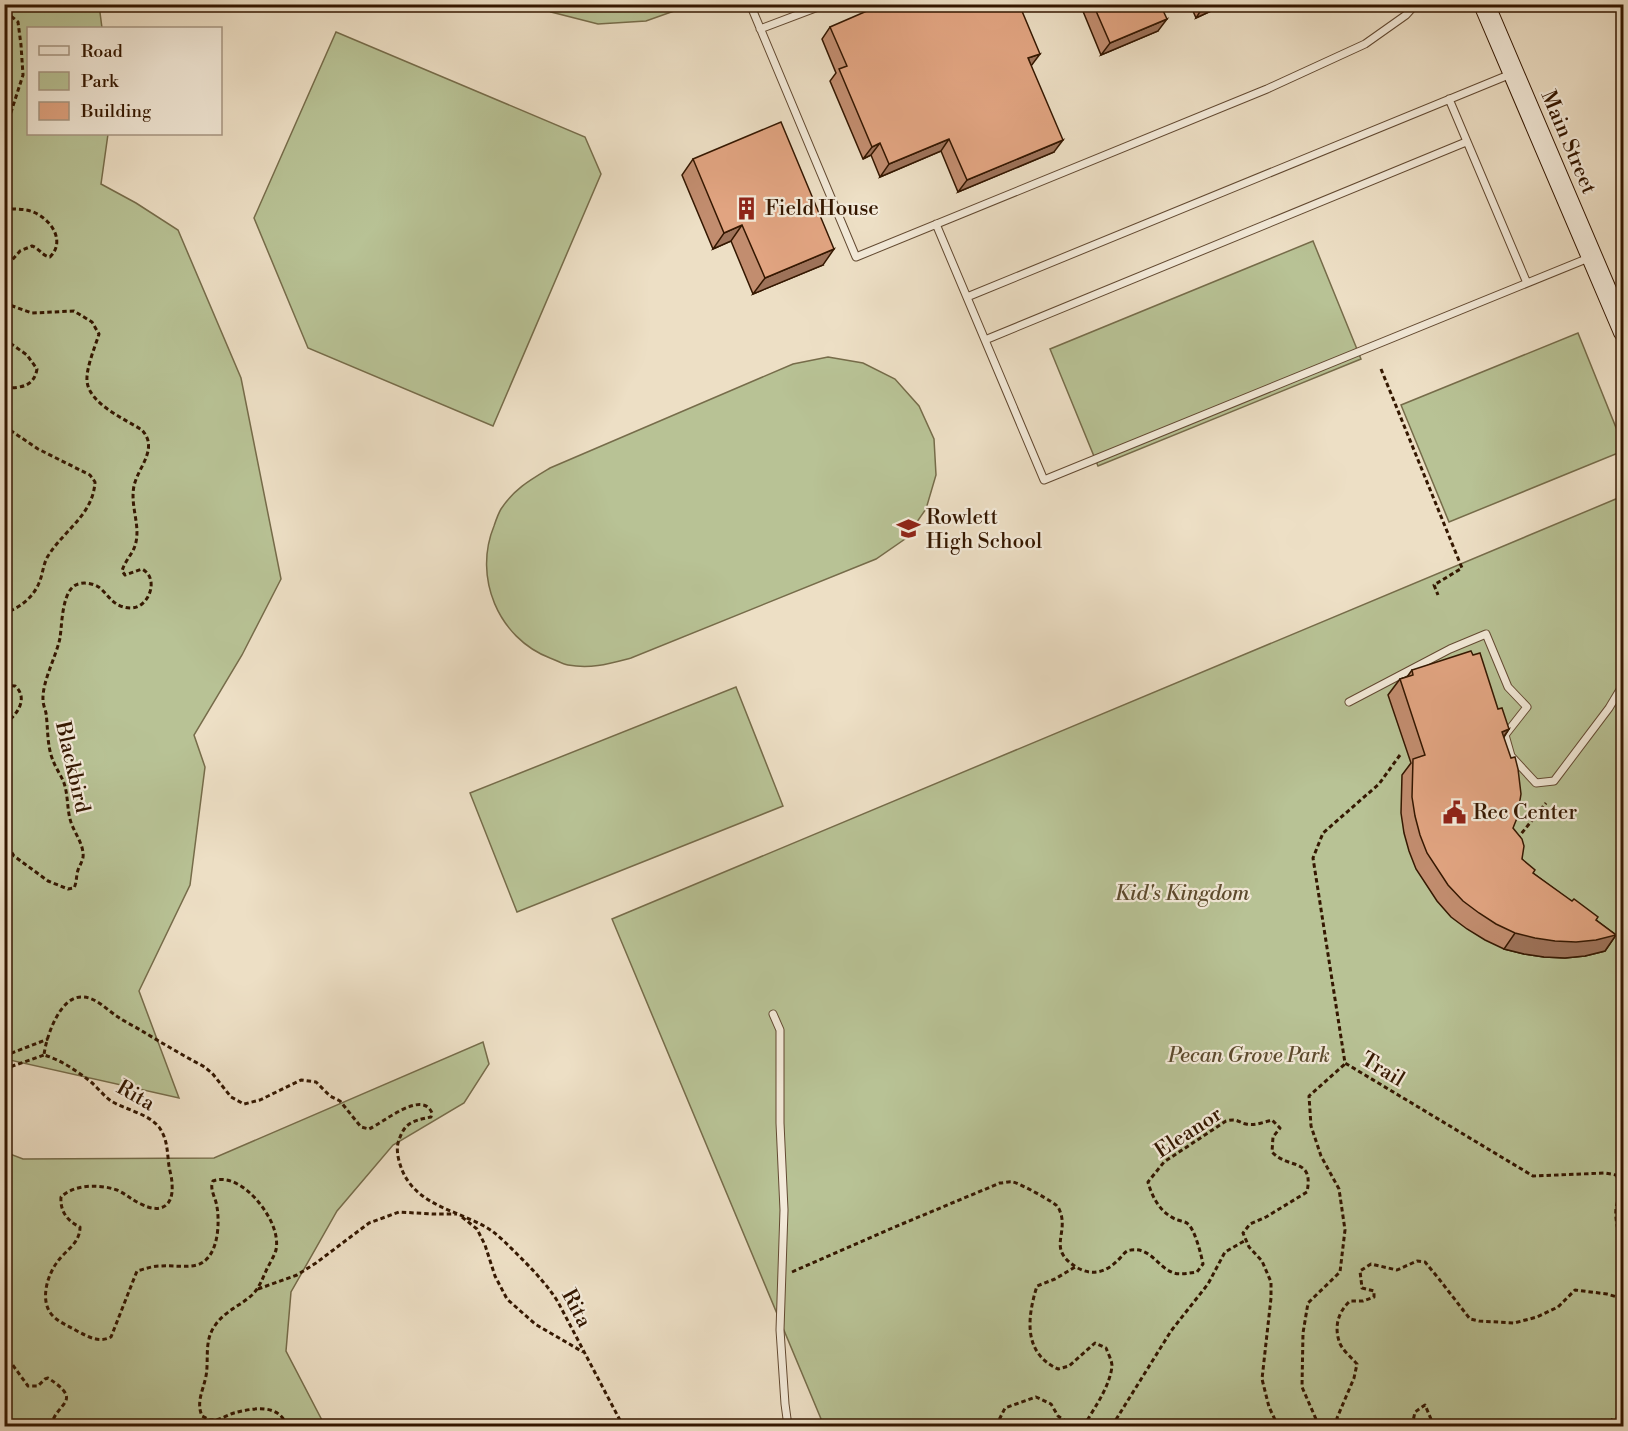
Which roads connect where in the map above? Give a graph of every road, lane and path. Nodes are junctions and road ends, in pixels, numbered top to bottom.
1 (750, 4) edge
2 (826, 4) edge
3 (1416, 4) edge
4 (1485, 4) edge
5 (4, 15) edge
6 (760, 29) junction
7 (1513, 73) junction
8 (1449, 99) junction
9 (4, 134) edge
10 (1466, 142) junction
11 (4, 208) edge
12 (936, 224) junction
13 (1592, 257) junction
14 (4, 269) edge
15 (1527, 283) junction
16 (1616, 293) edge
17 (967, 297) junction
18 (4, 303) edge
19 (1623, 332) edge
20 (4, 339) edge
21 (985, 340) junction
22 (1381, 369) dead end
23 (4, 388) edge
24 (4, 426) edge
25 (1438, 595) dead end
26 (4, 612) edge
27 (1623, 684) edge
28 (4, 686) edge
29 (1348, 702) dead end
30 (4, 724) edge
31 (1400, 755) dead end
32 (1546, 803) dead end
33 (1517, 838) edge
34 (4, 840) edge
35 (773, 1014) dead end
36 (48, 1039) junction
37 (44, 1055) junction
38 (4, 1056) edge
39 (1345, 1063) junction
40 (4, 1069) edge
41 (458, 1214) junction
42 (1246, 1240) junction
43 (1623, 1248) edge
44 (1076, 1267) junction
45 (782, 1276) junction
46 (258, 1289) junction
47 (1623, 1299) edge
48 (584, 1352) junction
49 (4, 1353) edge
50 (1623, 1418) edge
51 (51, 1426) edge
52 (287, 1426) edge
53 (623, 1426) edge
54 (788, 1426) edge
55 (996, 1426) edge
56 (1073, 1426) edge
57 (1112, 1426) edge
58 (1278, 1426) edge
59 (1319, 1426) edge
60 (1342, 1426) edge
61 (1412, 1426) edge
62 (1434, 1426) edge
63 (1603, 1426) edge

1 - 6 lane
2 - 6 lane
3 - 12 lane
4 - 7 street, Main Street
5 - 9 path
6 - 12 lane
7 - 8 lane
7 - 13 street, Main Street
8 - 10 lane
8 - 17 lane
10 - 15 lane
10 - 21 lane
11 - 14 path
12 - 17 lane
13 - 15 lane
13 - 16 street, Main Street
15 - 21 lane
16 - 19 street, Main Street
17 - 21 lane
18 - 34 path, Blackbird
20 - 23 path
22 - 25 path
24 - 26 path
27 - 29 lane
28 - 30 path
31 - 39 path, Trail
32 - 33 path
35 - 45 lane
36 - 37 path, Rita
36 - 38 path
36 - 41 path, Rita
37 - 40 path
37 - 46 path, Rita
39 - 43 path, Trail
39 - 59 path
41 - 46 path
41 - 48 path, Rita
41 - 48 path
42 - 44 path, Eleanor
42 - 57 path
42 - 58 path
44 - 45 path
44 - 56 path
45 - 54 lane
46 - 52 path, Rita
47 - 60 path
48 - 53 path, Rita
49 - 51 path
50 - 63 path
55 - 56 path
61 - 62 path

